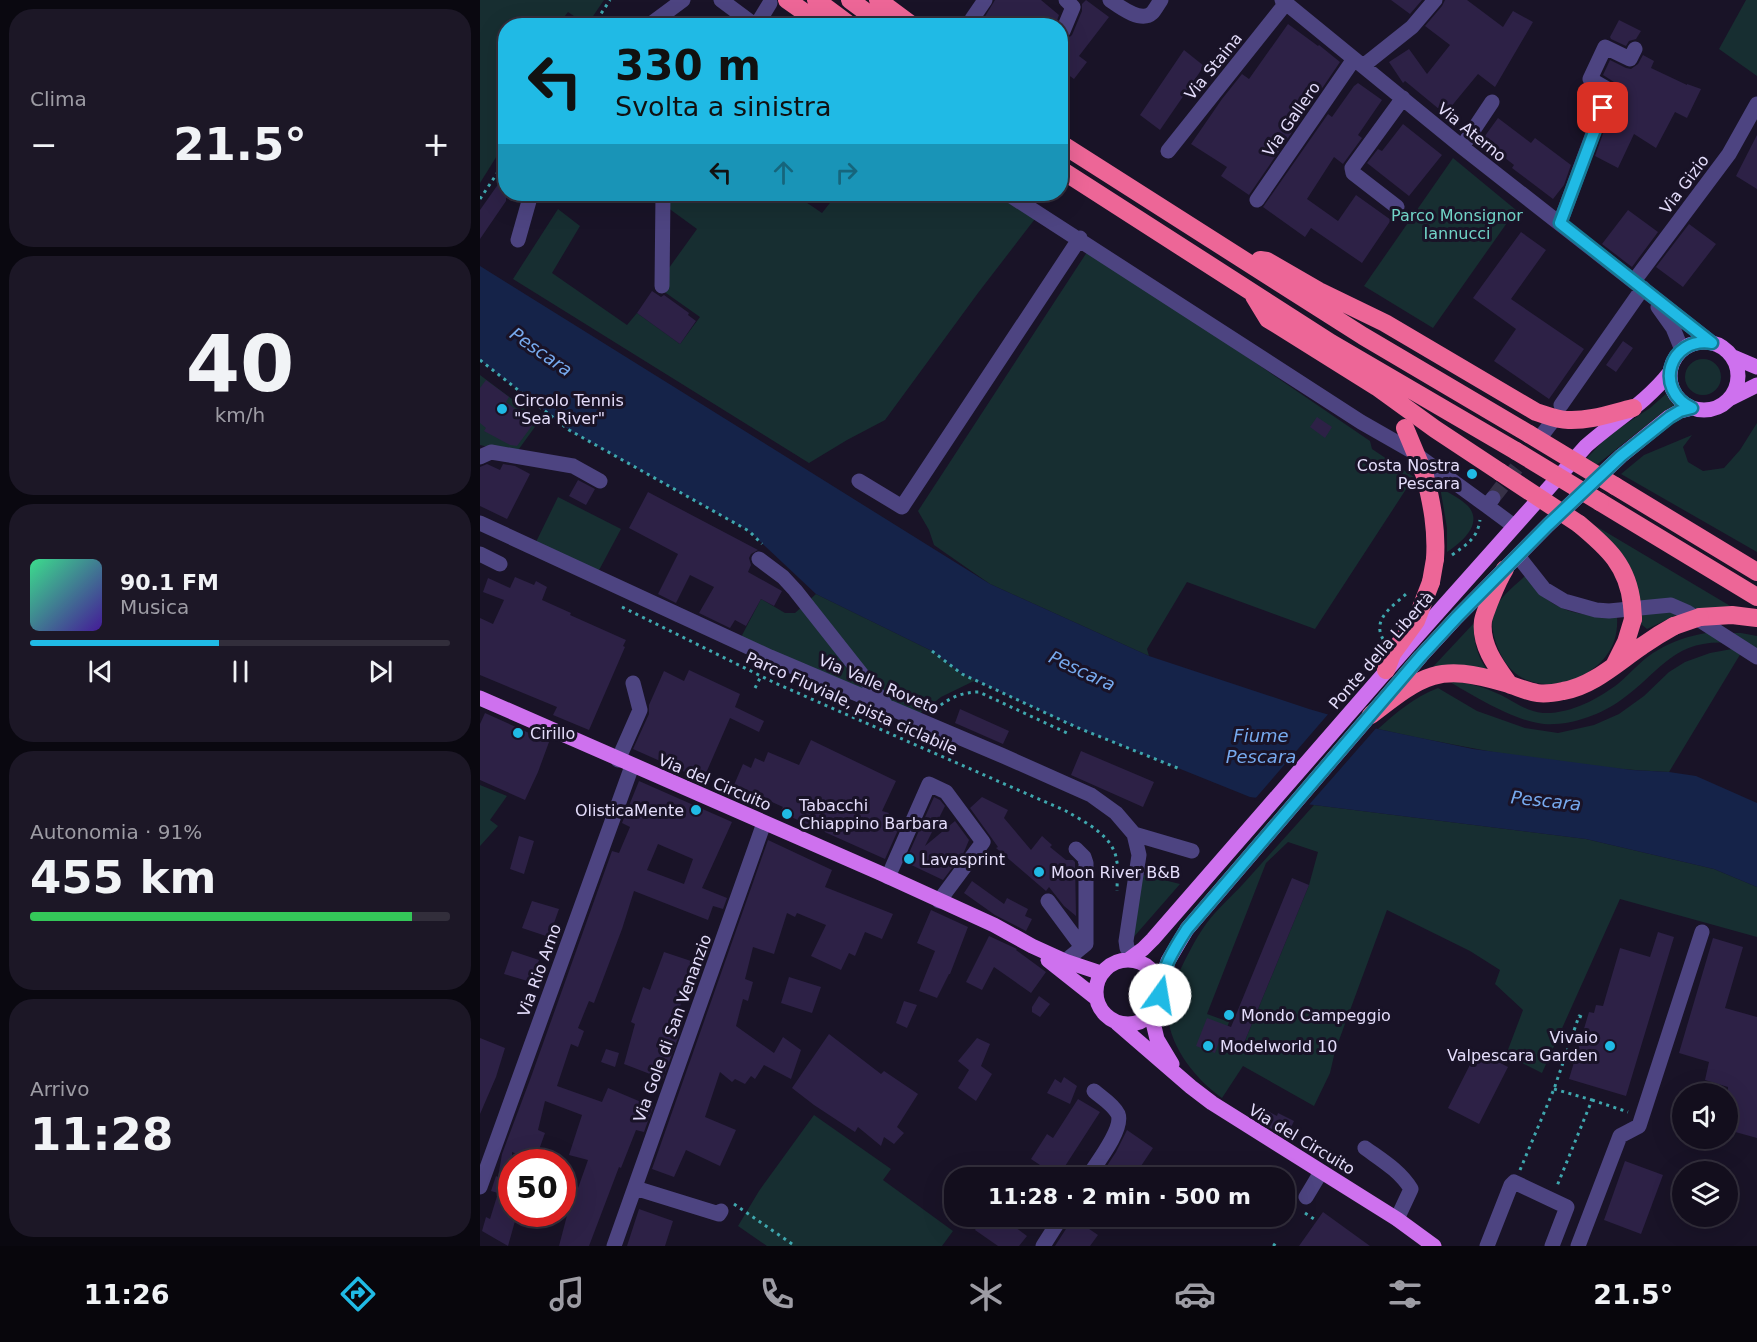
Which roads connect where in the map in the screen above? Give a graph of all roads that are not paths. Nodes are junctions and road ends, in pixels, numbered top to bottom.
1 (683, 0) edge
2 (721, 0) edge
3 (816, 0) edge
4 (850, 0) edge
5 (878, 0) edge
6 (985, 0) edge
7 (1066, 0) edge
8 (1110, 0) edge
9 (1161, 0) edge
10 (1435, 0) edge
11 (779, 2) edge
12 (1284, 2) edge
13 (659, 18) edge
14 (745, 18) edge
15 (764, 18) edge
16 (809, 18) edge
17 (840, 18) edge
18 (874, 18) edge
19 (902, 18) edge
20 (973, 18) edge
21 (1068, 19) edge
22 (1635, 49) dead end
23 (1359, 62) junction
24 (1402, 98) junction
25 (1492, 102) dead end
26 (1757, 104) edge
27 (1462, 147) junction
28 (1068, 148) edge
29 (1168, 151) dead end
30 (1068, 174) edge
31 (1068, 179) edge
32 (1088, 186) junction
33 (1257, 200) dead end
34 (529, 201) edge
35 (663, 201) edge
36 (1019, 201) edge
37 (1397, 207) dead end
38 (1560, 223) junction
39 (1080, 238) junction
40 (518, 240) dead end
41 (1243, 259) junction
42 (1639, 284) junction
43 (662, 286) dead end
44 (1252, 292) junction
45 (1712, 343) junction
46 (1682, 350) junction
47 (1733, 357) junction
48 (1757, 367) edge
49 (1670, 372) junction
50 (1757, 385) edge
51 (1377, 387) junction
52 (1731, 398) junction
53 (1633, 408) junction
54 (1692, 408) junction
55 (1558, 412) junction
56 (1536, 434) junction
57 (480, 456) edge
58 (600, 481) dead end
59 (859, 481) dead end
60 (480, 523) edge
61 (1514, 526) junction
62 (762, 553) road end
63 (480, 554) edge
64 (1511, 563) junction
65 (501, 564) dead end
66 (1757, 572) edge
67 (1757, 597) edge
68 (1757, 618) edge
69 (1399, 643) junction
70 (1757, 657) edge
71 (1615, 666) junction
72 (1386, 670) joint
73 (633, 683) dead end
74 (1509, 684) junction
75 (480, 698) edge
76 (887, 707) junction
77 (1371, 715) junction
78 (618, 760) junction
79 (632, 766) junction
80 (764, 823) junction
81 (1134, 834) junction
82 (1076, 849) dead end
83 (1192, 851) dead end
84 (888, 877) junction
85 (939, 901) junction
86 (1048, 901) dead end
87 (1702, 932) dead end
88 (1032, 946) junction
89 (1082, 947) junction
90 (1070, 957) dead end
91 (1133, 959) junction
92 (1101, 973) junction
93 (1160, 987) junction
94 (1096, 998) junction
95 (1151, 1014) junction
96 (1117, 1023) junction
97 (1191, 1087) junction
98 (1094, 1090) dead end
99 (1365, 1148) dead end
100 (1094, 1167) edge
101 (1321, 1172) junction
102 (480, 1187) edge
103 (635, 1188) junction
104 (1306, 1197) dead end
105 (724, 1205) road end
106 (1397, 1219) junction
107 (1055, 1227) edge
108 (614, 1246) edge
109 (1043, 1246) edge
110 (1434, 1246) edge
111 (1487, 1246) edge
112 (1552, 1246) edge
113 (1578, 1246) edge

1 - 13 street
2 - 14 street
3 - 17 highway
4 - 18 highway
5 - 19 highway
6 - 20 street
7 - 21 street
8 - 9 street
10 - 23 street, Via Gallero
11 - 15 street
11 - 16 highway
12 - 23 street, Via Aterno
12 - 29 street, Via Staina
22 - 38 street
23 - 24 street, Via Aterno
23 - 33 street, Via Gallero
24 - 27 street, Via Aterno
24 - 37 street
25 - 27 street
26 - 42 street, Via Gizio
27 - 38 street, Via Aterno
28 - 41 highway
30 - 32 highway
31 - 32 highway
32 - 44 highway
34 - 40 street
35 - 43 street
36 - 39 street
38 - 42 street, Via Aterno
39 - 59 street
39 - 61 street
41 - 55 highway
41 - 56 highway
42 - 45 street, Via Aterno
42 - 46 street, Via Aterno
42 - 55 street, Via Gizio
44 - 51 highway
44 - 67 highway, bridge
45 - 46 main road
45 - 47 main road
46 - 49 main road
47 - 48 main road
47 - 52 main road
49 - 53 main road, Ponte della Libertà
49 - 54 main road
50 - 52 main road
51 - 69 highway, bridge
51 - 71 highway, bridge
52 - 54 main road
53 - 55 highway
53 - 61 main road, Ponte della Libertà
54 - 64 main road
55 - 56 street, Via Gizio
56 - 66 highway, bridge
57 - 58 street
60 - 76 street, Via Valle Roveto
61 - 69 main road, Ponte della Libertà
62 - 76 street
63 - 65 street
64 - 70 street
64 - 74 highway
64 - 77 main road
68 - 71 highway, bridge
69 - 72 highway
71 - 74 highway
72 - 91 main road, Ponte della Libertà
73 - 78 street
74 - 77 highway
75 - 78 main road, Via del Circuito
76 - 81 street, Via Valle Roveto
77 - 93 main road
78 - 79 main road, Via del Circuito
79 - 80 main road, Via del Circuito
79 - 102 street, Via Rio Arno
80 - 84 main road, Via del Circuito
80 - 103 street, Via Gole di San Venanzio
81 - 83 street
81 - 91 street
82 - 89 street
84 - 85 main road, Via del Circuito
84 - 85 street
85 - 88 main road, Via del Circuito
86 - 89 street
87 - 113 street
88 - 92 main road, Via del Circuito
88 - 94 main road, Via del Circuito
89 - 90 street
91 - 92 main road
91 - 93 main road
92 - 94 main road
93 - 95 main road
94 - 96 main road
95 - 96 main road
95 - 97 main road, Via del Circuito
96 - 97 main road, Via del Circuito
97 - 101 main road, Via del Circuito
98 - 100 street
99 - 106 street, Via del Circuito
101 - 104 street
101 - 106 main road, Via del Circuito
103 - 105 street
103 - 108 street, Via Gole di San Venanzio
106 - 110 main road, Via del Circuito
107 - 109 street
111 - 112 street

